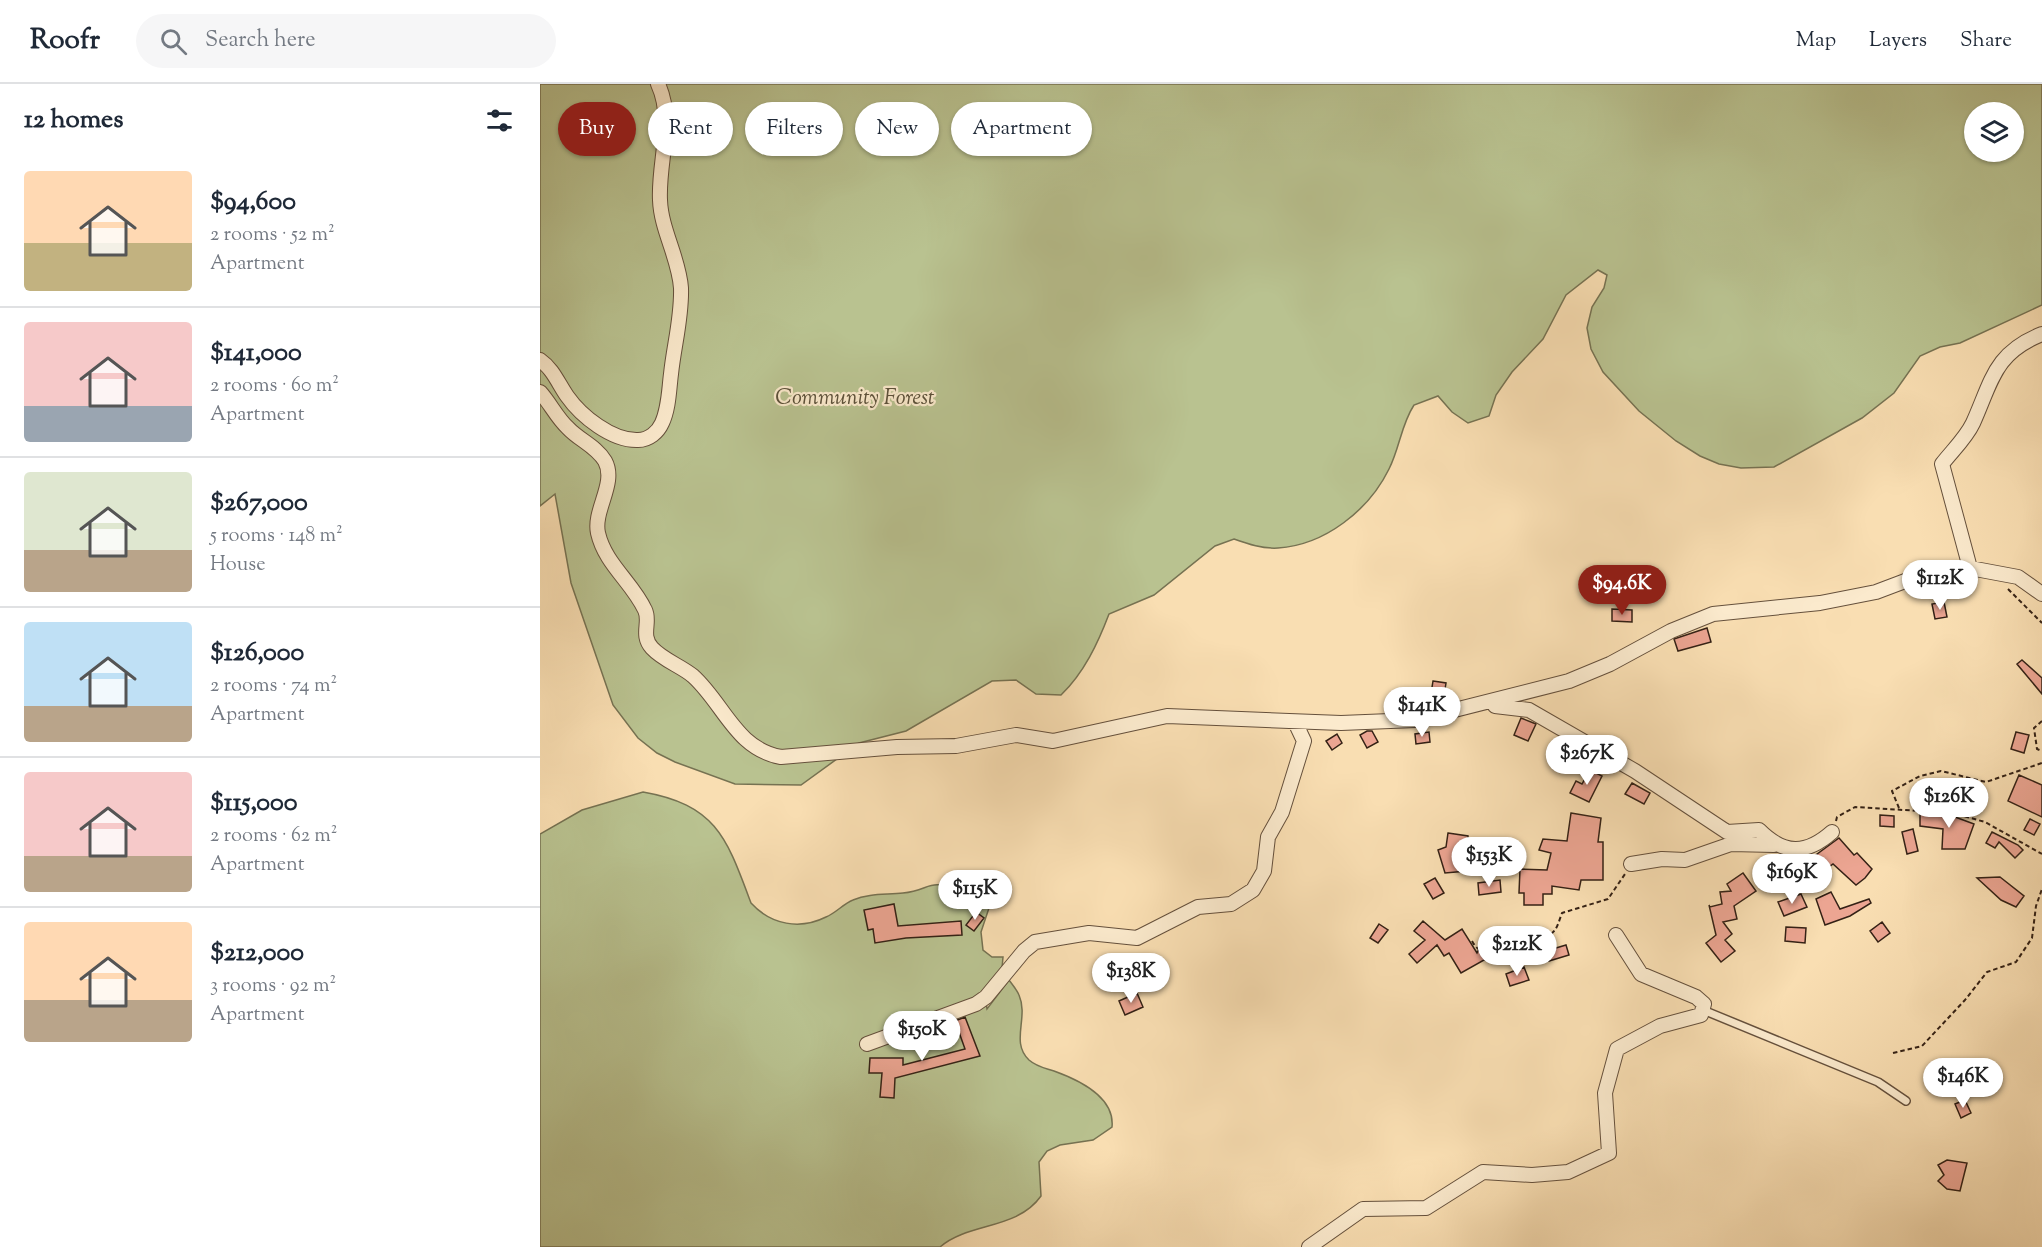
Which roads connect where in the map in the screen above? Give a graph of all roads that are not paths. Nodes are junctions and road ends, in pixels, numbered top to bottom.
1 (658, 84) edge
2 (2042, 334) edge
3 (540, 360) edge
4 (540, 392) edge
5 (1970, 568) junction
6 (2042, 594) edge
7 (1483, 704) junction
8 (1295, 722) junction
9 (1832, 832) road end
10 (1774, 845) junction
11 (1630, 864) road end
12 (1616, 935) dead end
13 (1703, 1010) junction
14 (867, 1044) dead end
15 (1906, 1101) dead end
16 (1309, 1247) edge

1 - 3 street
2 - 5 street
4 - 8 street
5 - 6 street
5 - 7 street
7 - 8 street
7 - 10 street
8 - 14 street
9 - 10 street
10 - 11 street
12 - 13 street
13 - 15 lane
13 - 16 street

